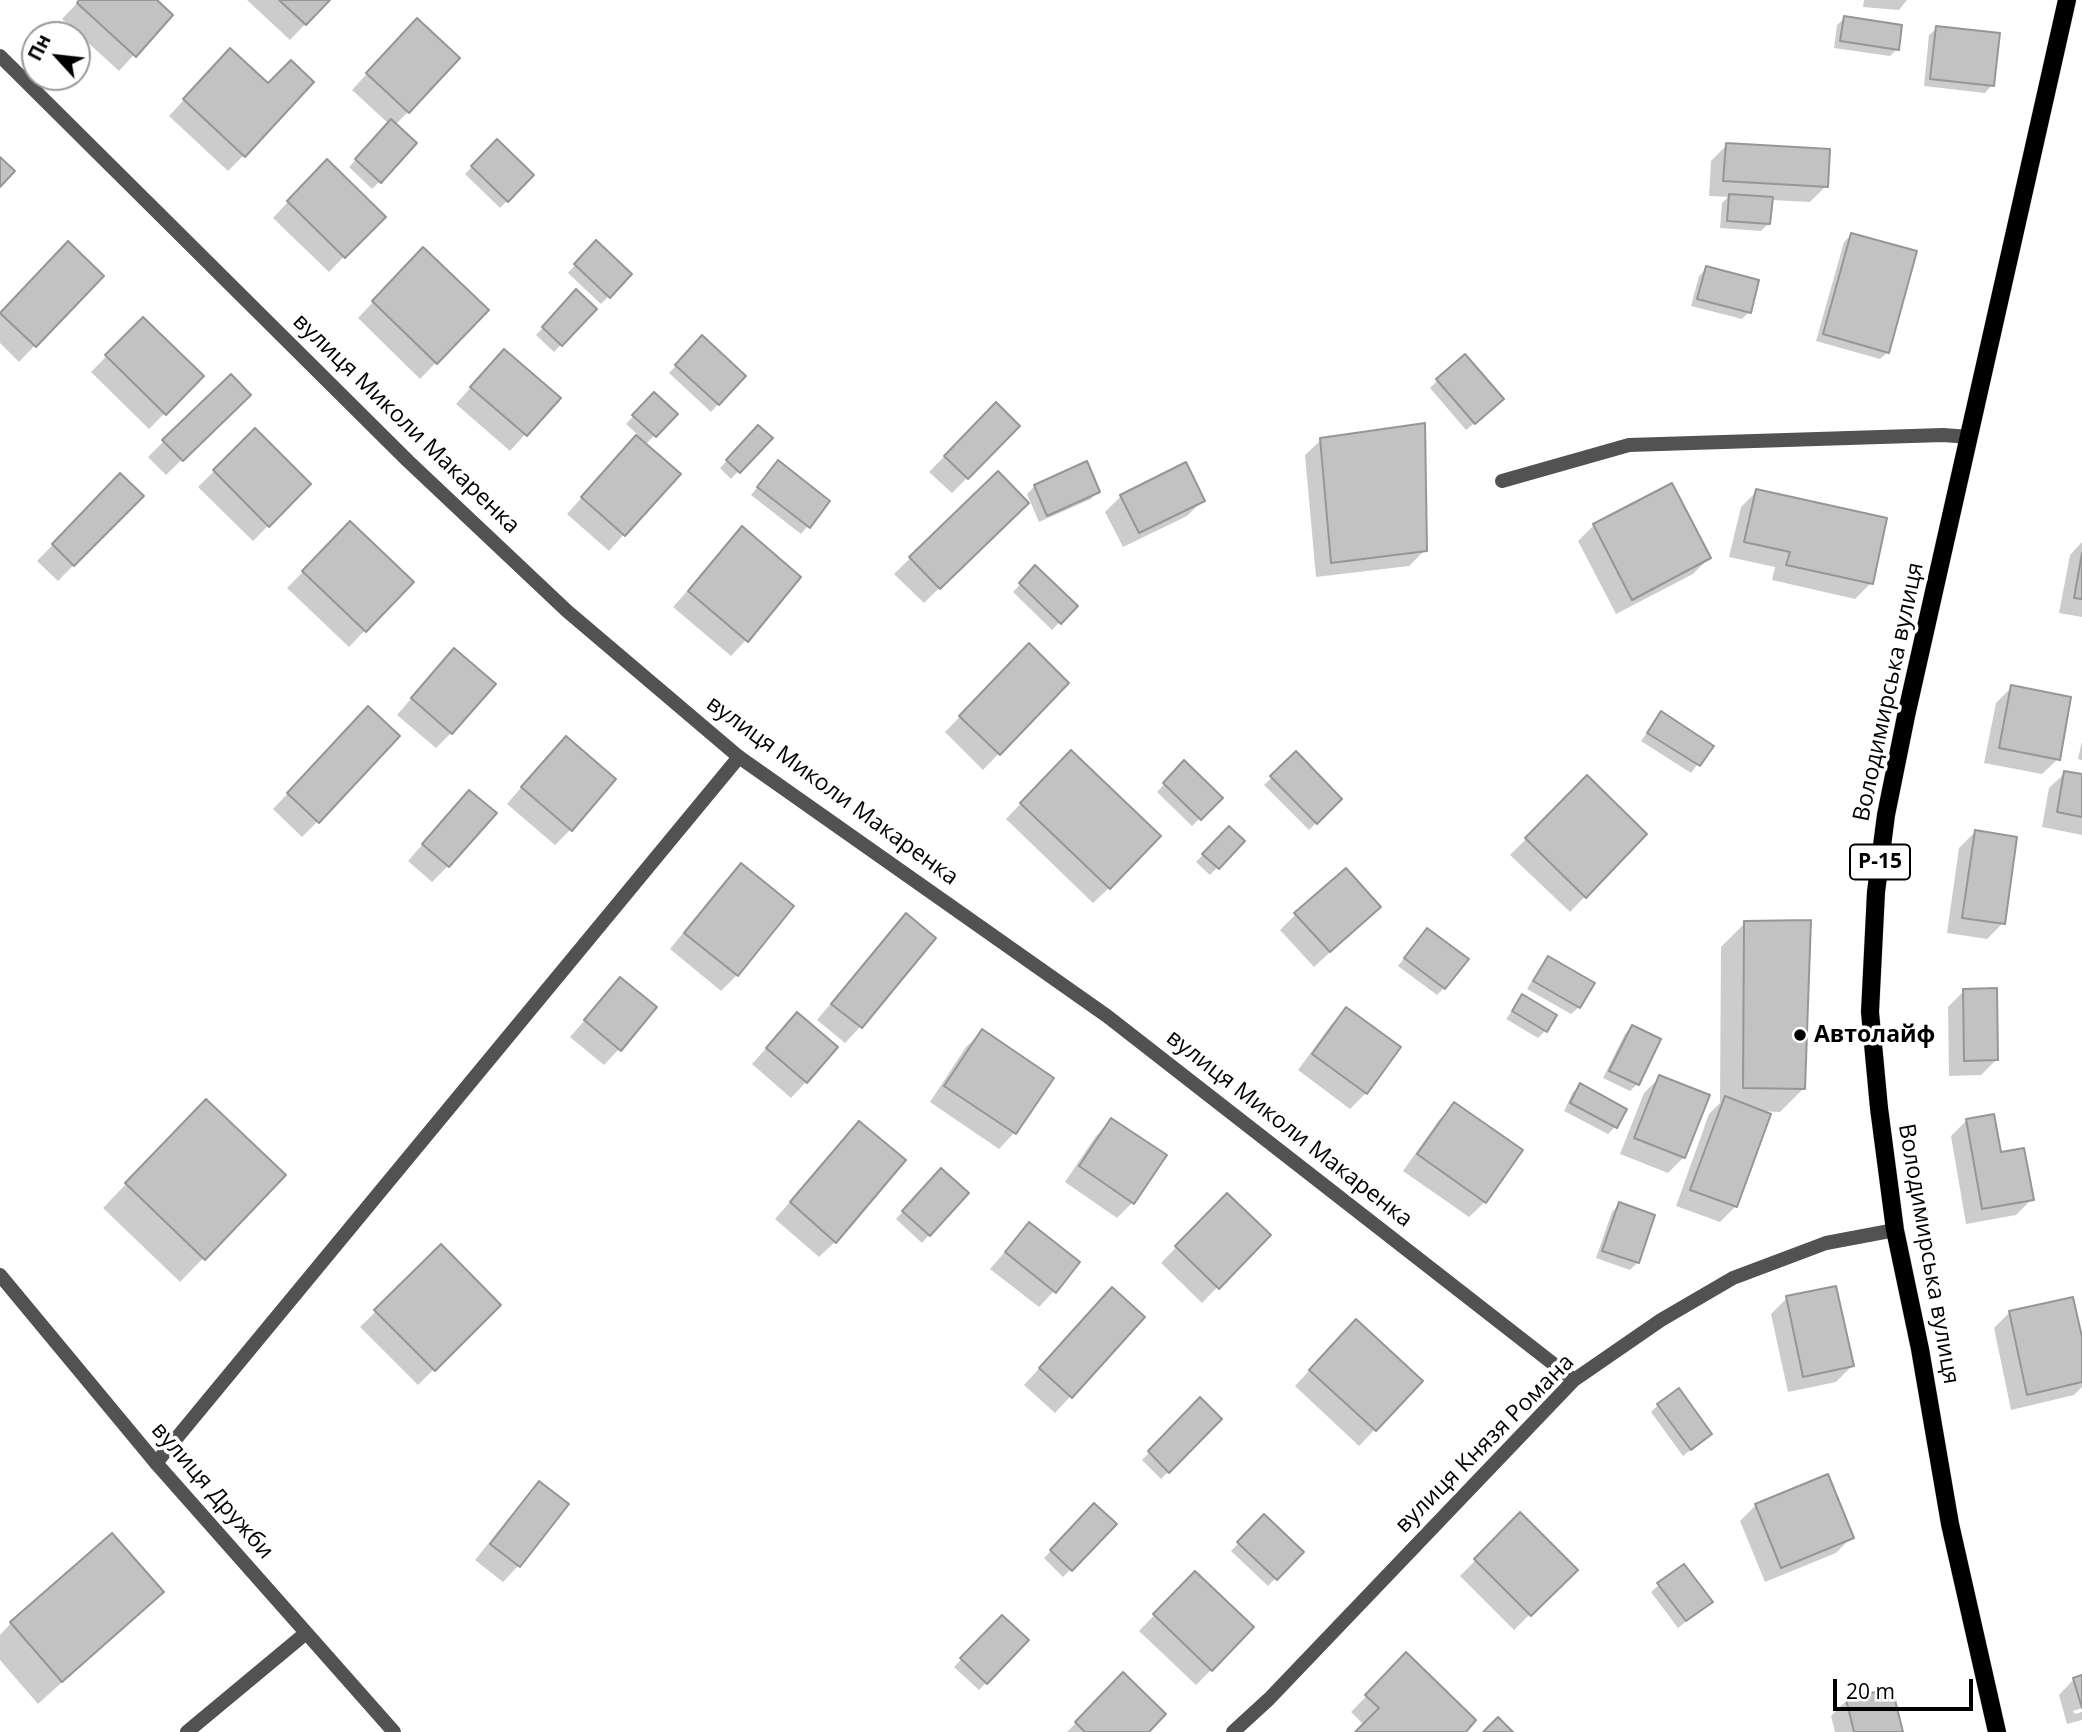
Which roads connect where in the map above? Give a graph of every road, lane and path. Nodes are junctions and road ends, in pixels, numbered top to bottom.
1 (2067, 0) edge
2 (0, 56) edge
3 (1970, 437) junction
4 (1502, 481) dead end
5 (739, 758) junction
6 (1895, 1230) junction
7 (0, 1275) edge
8 (1574, 1380) junction
9 (156, 1463) junction
10 (306, 1633) junction
11 (187, 1732) edge
12 (394, 1732) edge
13 (1233, 1732) edge
14 (1997, 1732) edge

1 - 3 main road, Володимирська вулиця / Р-15
2 - 5 street, вулиця Миколи Макаренка
3 - 4 street
3 - 6 main road, Володимирська вулиця / Р-15
5 - 8 street, вулиця Миколи Макаренка
5 - 9 street
6 - 8 street, вулиця Князя Романа
6 - 14 main road, Володимирська вулиця / Р-15
7 - 9 street, вулиця Дружби
8 - 13 street, вулиця Князя Романа
9 - 10 street, вулиця Дружби
10 - 11 street
10 - 12 street, вулиця Дружби

